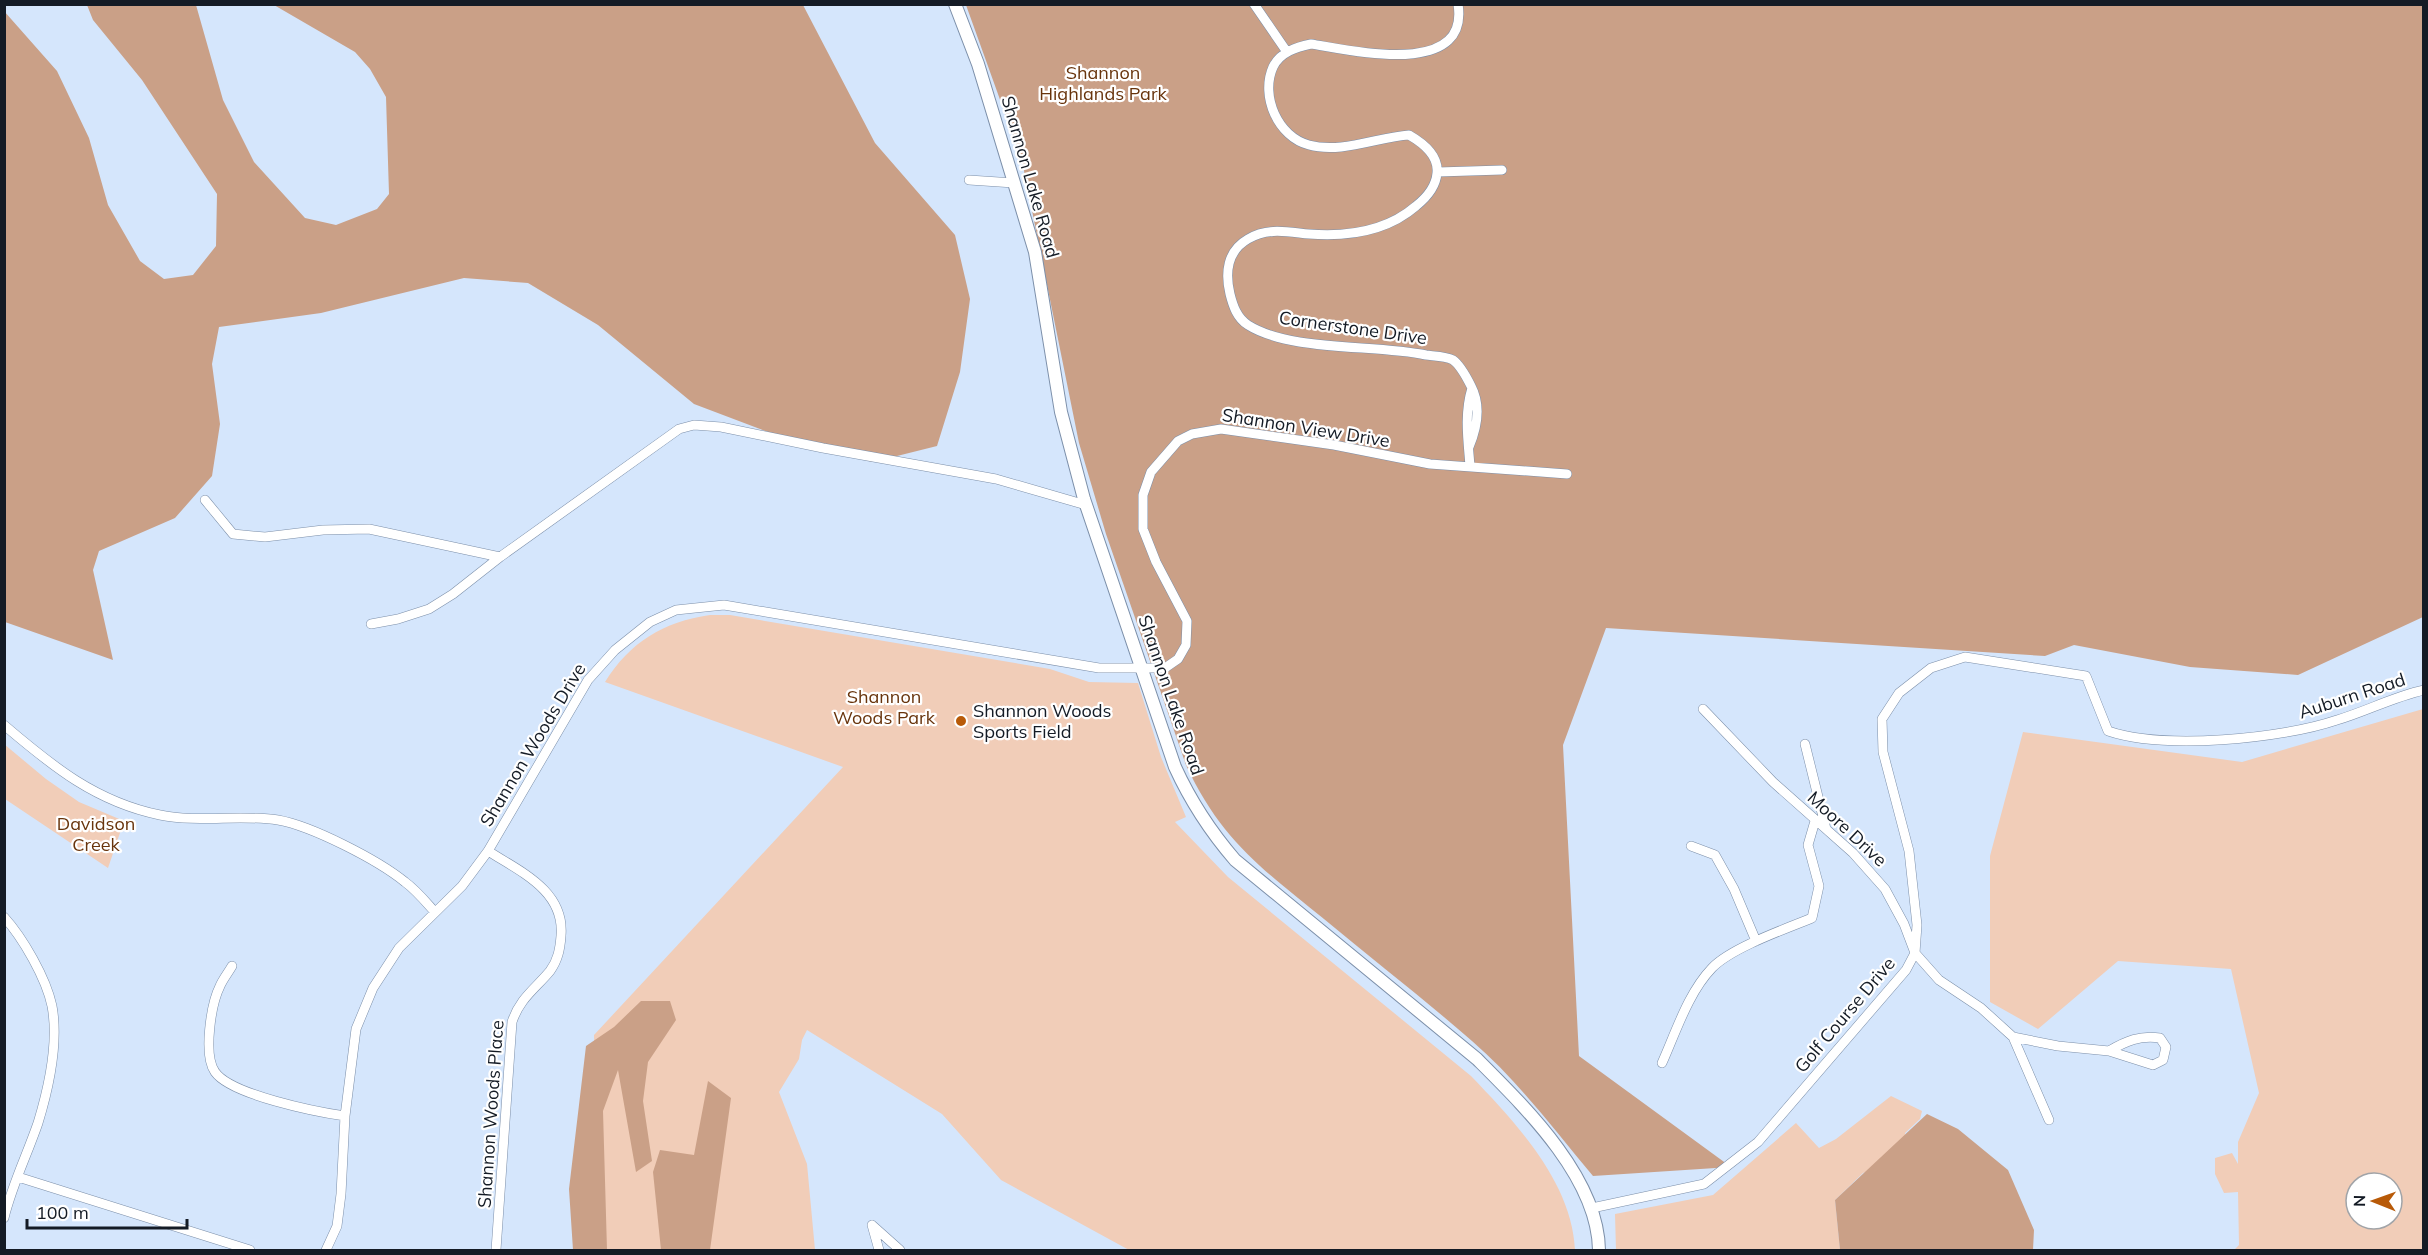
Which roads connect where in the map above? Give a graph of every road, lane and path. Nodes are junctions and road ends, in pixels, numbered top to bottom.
1 (955, 4) edge
2 (1254, 4) edge
3 (1458, 4) edge
4 (1287, 52) junction
5 (1502, 170) dead end
6 (1438, 172) junction
7 (969, 180) dead end
8 (1014, 183) junction
9 (1470, 466) junction
10 (1567, 474) dead end
11 (205, 500) dead end
12 (1086, 505) junction
13 (500, 557) junction
14 (371, 624) dead end
15 (1143, 667) junction
16 (2041, 670) joint
17 (2424, 690) edge
18 (1703, 709) dead end
19 (4, 724) edge
20 (1805, 744) dead end
21 (1815, 820) junction
22 (1826, 829) junction
23 (1691, 846) dead end
24 (488, 851) junction
25 (434, 910) junction
26 (4, 917) edge
27 (1756, 941) junction
28 (1915, 953) junction
29 (232, 966) dead end
30 (2013, 1037) junction
31 (2109, 1051) junction
32 (1662, 1063) dead end
33 (345, 1116) junction
34 (2049, 1120) dead end
35 (18, 1177) junction
36 (1592, 1208) junction
37 (4, 1218) edge
38 (250, 1251) edge
39 (327, 1251) edge
40 (496, 1251) edge
41 (879, 1251) edge
42 (900, 1251) edge
43 (1599, 1251) edge

1 - 8 main road, Shannon Lake Road
2 - 4 street
3 - 4 street
4 - 6 street
5 - 6 street
6 - 9 street, Cornerstone Drive
7 - 8 street
8 - 12 main road, Shannon Lake Road
9 - 10 street, Shannon View Drive
9 - 15 street, Shannon View Drive
11 - 13 street
12 - 13 street
12 - 15 main road, Shannon Lake Road
13 - 14 street
15 - 24 street, Shannon Woods Drive
15 - 36 main road, Shannon Lake Road
16 - 17 street, Auburn Road
16 - 28 street, Golf Course Drive
18 - 21 street, Moore Drive
19 - 25 street
20 - 22 street
21 - 22 street, Moore Drive
21 - 27 street
22 - 28 street, Moore Drive
23 - 27 street
24 - 25 street, Shannon Woods Drive
24 - 40 street, Shannon Woods Place
25 - 33 street, Shannon Woods Drive
26 - 35 street
27 - 32 street
28 - 30 street, Moore Drive
28 - 36 street, Golf Course Drive
29 - 33 street
30 - 31 street
30 - 34 street
31 - 31 street
33 - 39 street, Shannon Woods Drive
35 - 37 street
35 - 38 street
36 - 43 main road, Shannon Lake Road
41 - 42 street

